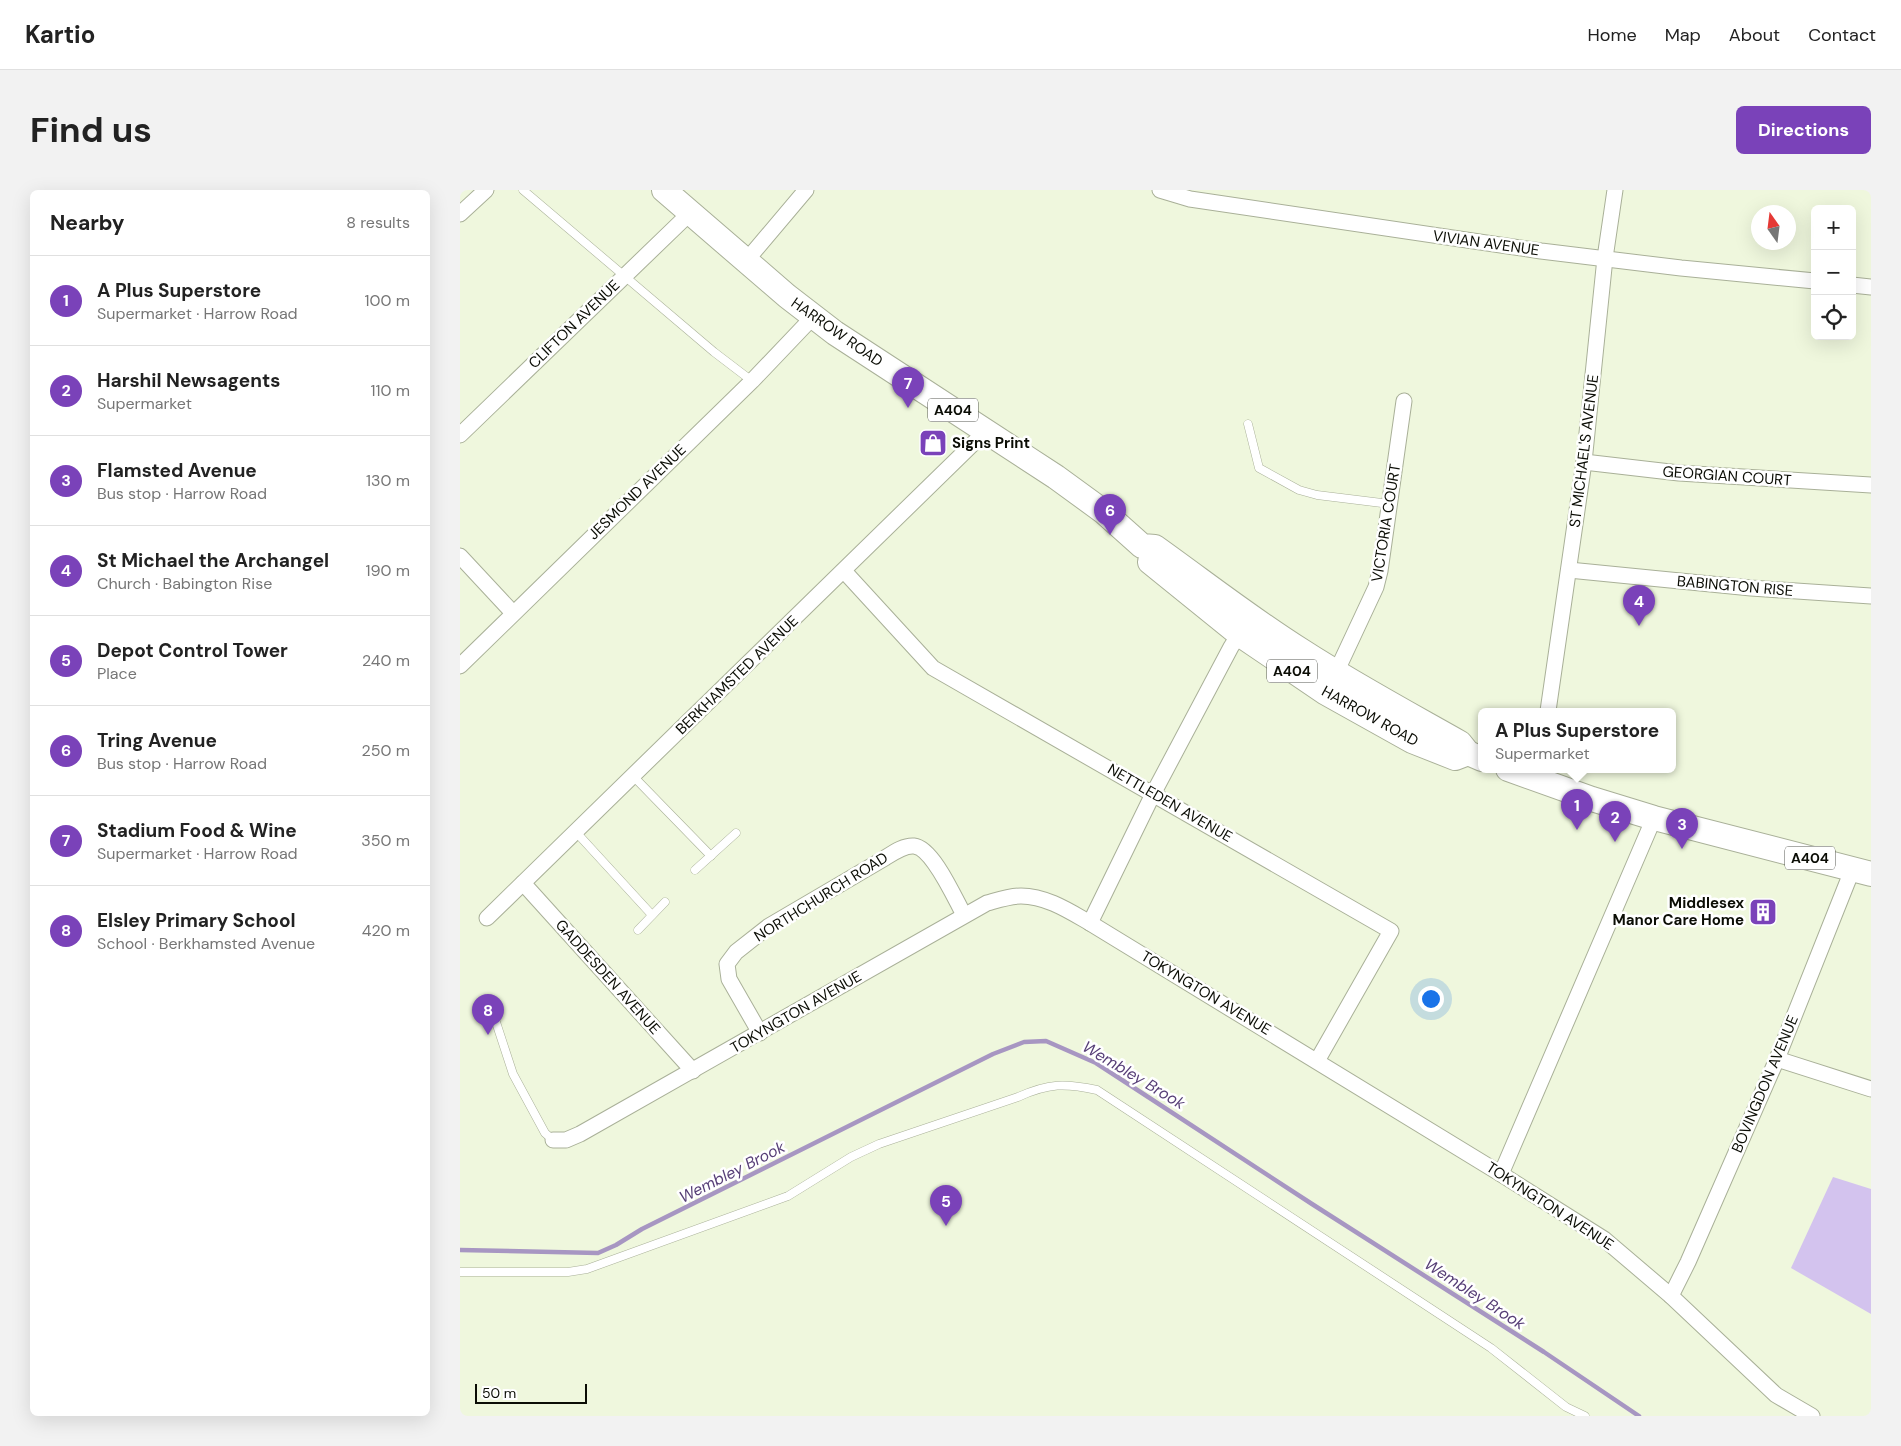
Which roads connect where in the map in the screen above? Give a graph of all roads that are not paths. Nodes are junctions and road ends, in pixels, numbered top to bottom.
1 (486, 190) edge
2 (522, 190) edge
3 (664, 190) edge
4 (806, 190) edge
5 (1160, 190) edge
6 (1615, 190) edge
7 (690, 212) junction
8 (460, 214) edge
9 (1605, 258) junction
10 (746, 261) junction
11 (623, 276) junction
12 (1811, 281) edge
13 (1856, 285) edge
14 (1871, 287) edge
15 (813, 317) junction
16 (752, 382) junction
17 (1404, 401) dead end
18 (1248, 424) dead end
19 (986, 432) junction
20 (460, 435) edge
21 (1584, 462) junction
22 (1871, 485) edge
23 (1390, 504) junction
24 (460, 556) edge
25 (1569, 570) junction
26 (844, 571) junction
27 (1871, 596) edge
28 (513, 613) junction
29 (1244, 625) junction
30 (460, 666) edge
31 (1336, 673) junction
32 (1326, 694) junction
33 (1548, 708) edge
34 (1475, 756) edge
35 (1528, 773) edge
36 (632, 776) junction
37 (1153, 794) junction
38 (1654, 818) junction
39 (575, 831) junction
40 (736, 833) dead end
41 (711, 856) junction
42 (695, 870) dead end
43 (1862, 871) edge
44 (523, 883) junction
45 (665, 902) dead end
46 (964, 914) junction
47 (652, 915) junction
48 (487, 918) dead end
49 (1090, 922) junction
50 (638, 930) dead end
51 (494, 1016) dead end
52 (760, 1033) junction
53 (1777, 1059) junction
54 (1317, 1060) junction
55 (693, 1071) junction
56 (1871, 1089) edge
57 (553, 1140) joint
58 (1501, 1174) junction
59 (460, 1272) edge
60 (1671, 1296) junction
61 (1585, 1416) edge
62 (1812, 1416) edge

1 - 8 street
2 - 11 lane
3 - 7 main road, HARROW ROAD / A404
4 - 10 street
5 - 9 street, VIVIAN AVENUE
6 - 9 street, ST MICHAEL'S AVENUE
7 - 10 main road, HARROW ROAD / A404
7 - 11 street, CLIFTON AVENUE
9 - 12 street, VIVIAN AVENUE
9 - 21 street, ST MICHAEL'S AVENUE
10 - 15 main road, HARROW ROAD / A404
11 - 16 lane
11 - 20 street, CLIFTON AVENUE
13 - 14 street
15 - 16 street, JESMOND AVENUE
15 - 19 main road, HARROW ROAD / A404
16 - 28 street, JESMOND AVENUE
17 - 23 street, VICTORIA COURT
18 - 23 lane
19 - 26 street, BERKHAMSTED AVENUE
19 - 29 main road, HARROW ROAD / A404
21 - 22 street, GEORGIAN COURT
21 - 25 street, ST MICHAEL'S AVENUE
23 - 31 street, VICTORIA COURT
24 - 28 street
25 - 27 street, BABINGTON RISE
25 - 33 street, ST MICHAEL'S AVENUE
26 - 36 street, BERKHAMSTED AVENUE
26 - 37 street, NETTLEDEN AVENUE
28 - 30 street, JESMOND AVENUE
29 - 31 main road, HARROW ROAD / A404
29 - 32 main road, HARROW ROAD / A404
29 - 37 street
31 - 32 street, VICTORIA COURT
31 - 34 main road, HARROW ROAD / A404
32 - 34 main road, HARROW ROAD / A404
35 - 38 main road, A404
36 - 39 street, BERKHAMSTED AVENUE
36 - 41 lane
37 - 49 street
37 - 54 street, NETTLEDEN AVENUE
38 - 43 main road, A404
38 - 58 street
39 - 44 street, BERKHAMSTED AVENUE
39 - 47 lane
40 - 41 lane
41 - 42 lane
43 - 53 street, BOVINGDON AVENUE
44 - 48 street, BERKHAMSTED AVENUE
44 - 55 street, GADDESDEN AVENUE
45 - 47 lane
46 - 49 street, TOKYNGTON AVENUE
46 - 52 street, TOKYNGTON AVENUE
46 - 52 street, NORTHCHURCH ROAD
47 - 50 lane
49 - 54 street, TOKYNGTON AVENUE
51 - 57 lane
52 - 55 street, TOKYNGTON AVENUE
53 - 56 street
53 - 60 street, BOVINGDON AVENUE
54 - 58 street, TOKYNGTON AVENUE
55 - 57 street, TOKYNGTON AVENUE
58 - 60 street, TOKYNGTON AVENUE
59 - 61 lane
60 - 62 street, TOKYNGTON AVENUE

